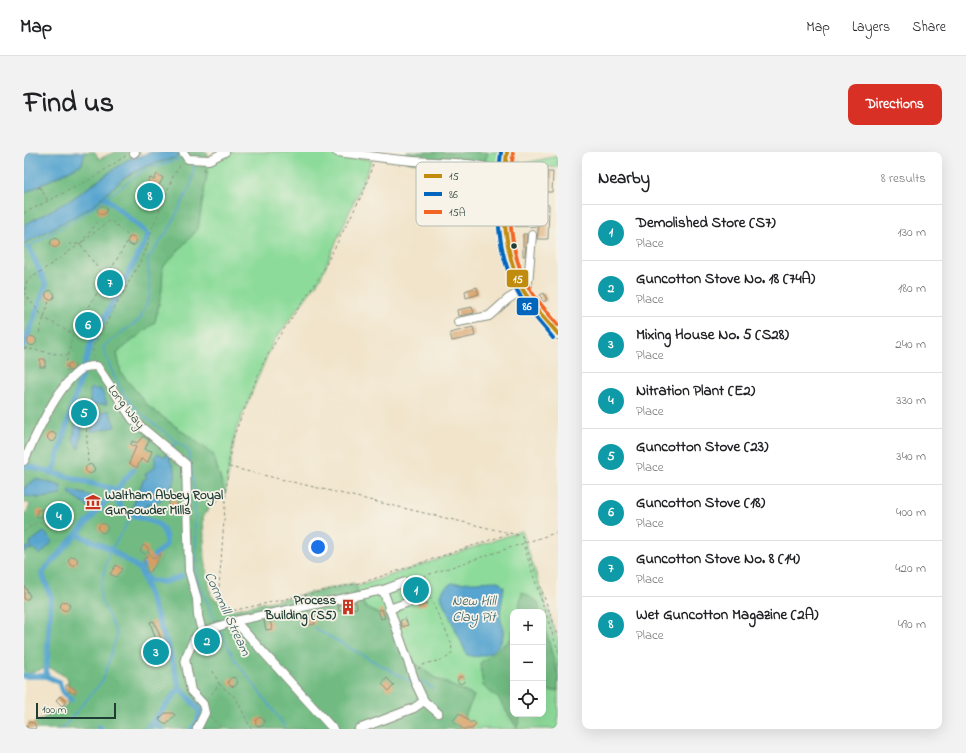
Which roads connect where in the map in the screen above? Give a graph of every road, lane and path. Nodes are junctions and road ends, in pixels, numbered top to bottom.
1 (135, 152) edge
2 (225, 152) edge
3 (337, 152) edge
4 (507, 152) edge
5 (185, 156) edge
6 (398, 156) edge
7 (209, 157) edge
8 (374, 157) junction
9 (450, 162) edge
10 (505, 162) edge
11 (43, 185) dead end
12 (40, 187) junction
13 (38, 188) dead end
14 (48, 201) junction
15 (24, 213) edge
16 (99, 220) dead end
17 (507, 226) edge
18 (532, 235) dead end
19 (69, 244) dead end
20 (80, 244) junction
21 (105, 278) junction
22 (525, 293) junction
23 (49, 301) dead end
24 (44, 318) junction
25 (458, 322) dead end
26 (39, 333) dead end
27 (73, 334) junction
28 (558, 334) edge
29 (25, 348) edge
30 (67, 356) junction
31 (87, 367) junction
32 (72, 378) junction
33 (86, 417) dead end
34 (24, 461) edge
35 (88, 464) dead end
36 (228, 467) junction
37 (59, 526) dead end
38 (24, 532) edge
39 (558, 532) edge
40 (511, 533) junction
41 (525, 542) junction
42 (524, 547) dead end
43 (424, 576) junction
44 (405, 582) junction
45 (383, 590) junction
46 (389, 609) junction
47 (235, 621) junction
48 (202, 632) junction
49 (558, 635) edge
50 (558, 651) edge
51 (212, 669) dead end
52 (416, 671) dead end
53 (219, 684) junction
54 (424, 701) junction
55 (204, 708) junction
56 (438, 712) dead end
57 (197, 729) edge
58 (222, 729) edge
59 (251, 729) edge
60 (333, 729) edge
61 (359, 729) edge

1 - 14 path
2 - 7 street
3 - 8 street
4 - 10 main road
5 - 7 street
5 - 31 path
6 - 8 street
6 - 9 street
8 - 36 path
11 - 12 path
12 - 13 path
12 - 14 path
14 - 15 path
16 - 20 path
17 - 22 main road
18 - 22 street
19 - 20 path
20 - 21 path
20 - 21 path
20 - 24 path
21 - 27 path
22 - 25 street
22 - 28 main road
23 - 24 path
24 - 26 path
24 - 27 path
27 - 30 path
29 - 30 path
30 - 32 path
31 - 32 street
31 - 48 street, Long Way
32 - 34 street
33 - 35 path
36 - 40 path
36 - 40 path
37 - 38 path
39 - 41 path
40 - 41 path
41 - 43 path
41 - 49 path
42 - 50 path
43 - 44 path
43 - 52 path
44 - 45 street
44 - 46 street
45 - 46 street
45 - 47 street
46 - 54 street
47 - 48 street
47 - 60 street
48 - 55 street
51 - 53 path
53 - 55 path
53 - 59 path
54 - 56 street
54 - 61 street
55 - 57 street
55 - 58 path

